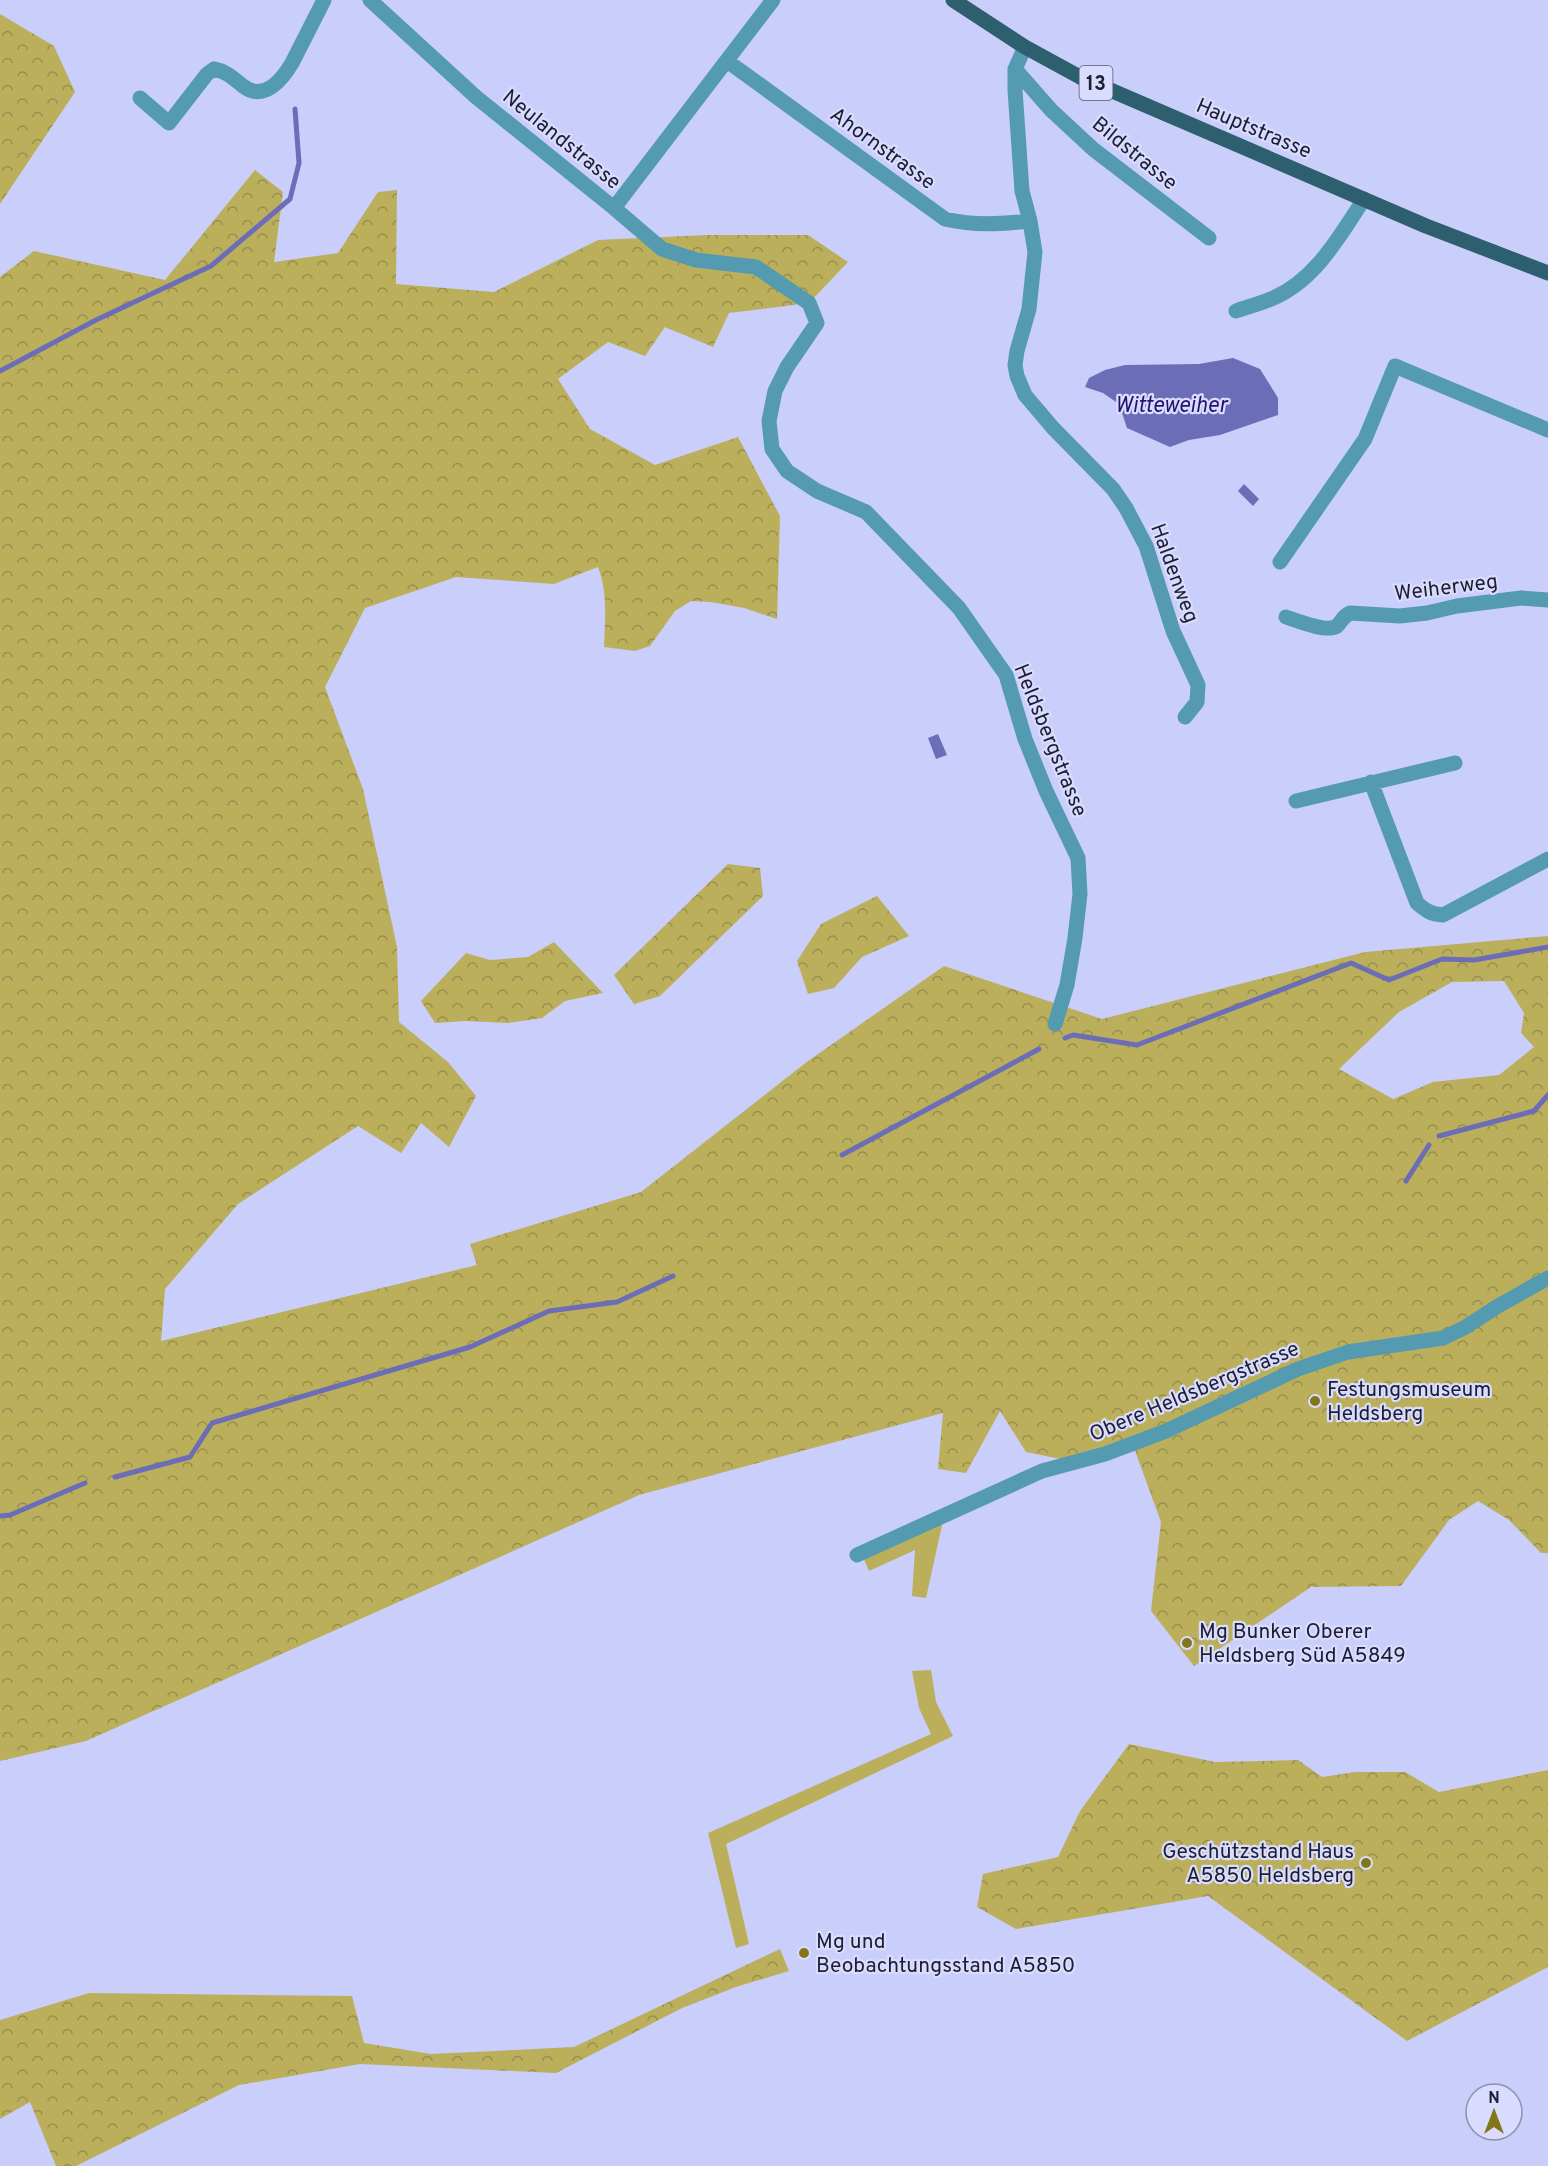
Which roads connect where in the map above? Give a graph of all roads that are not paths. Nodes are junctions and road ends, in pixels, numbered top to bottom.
1 (324, 0) edge
2 (370, 0) edge
3 (773, 0) edge
4 (953, 0) edge
5 (1024, 47) junction
6 (728, 61) junction
7 (1015, 69) junction
8 (140, 98) dead end
9 (1364, 199) junction
10 (614, 208) junction
11 (1030, 221) junction
12 (1209, 238) dead end
13 (1548, 273) edge
14 (1236, 311) dead end
15 (1548, 430) edge
16 (1280, 562) dead end
17 (1548, 600) edge
18 (1286, 617) dead end
19 (1185, 717) dead end
20 (1455, 762) dead end
21 (1371, 783) junction
22 (1296, 801) dead end
23 (1548, 859) edge
24 (1055, 1024) dead end
25 (1548, 1278) edge
26 (857, 1555) dead end

1 - 8 street
2 - 10 street, Neulandstrasse
3 - 6 street, Neulandstrasse
4 - 5 main road, Hauptstrasse / 13
5 - 7 street
5 - 9 main road, Hauptstrasse / 13
6 - 10 street, Neulandstrasse
6 - 11 street, Ahornstrasse
7 - 11 street, Haldenweg
7 - 12 street, Bildstrasse
9 - 13 main road, Hauptstrasse / 13
9 - 14 street
10 - 24 street, Heldsbergstrasse
11 - 19 street, Haldenweg
15 - 16 street
17 - 18 street, Weiherweg
20 - 21 street
21 - 22 street
21 - 23 street
25 - 26 street, Obere Heldsbergstrasse

